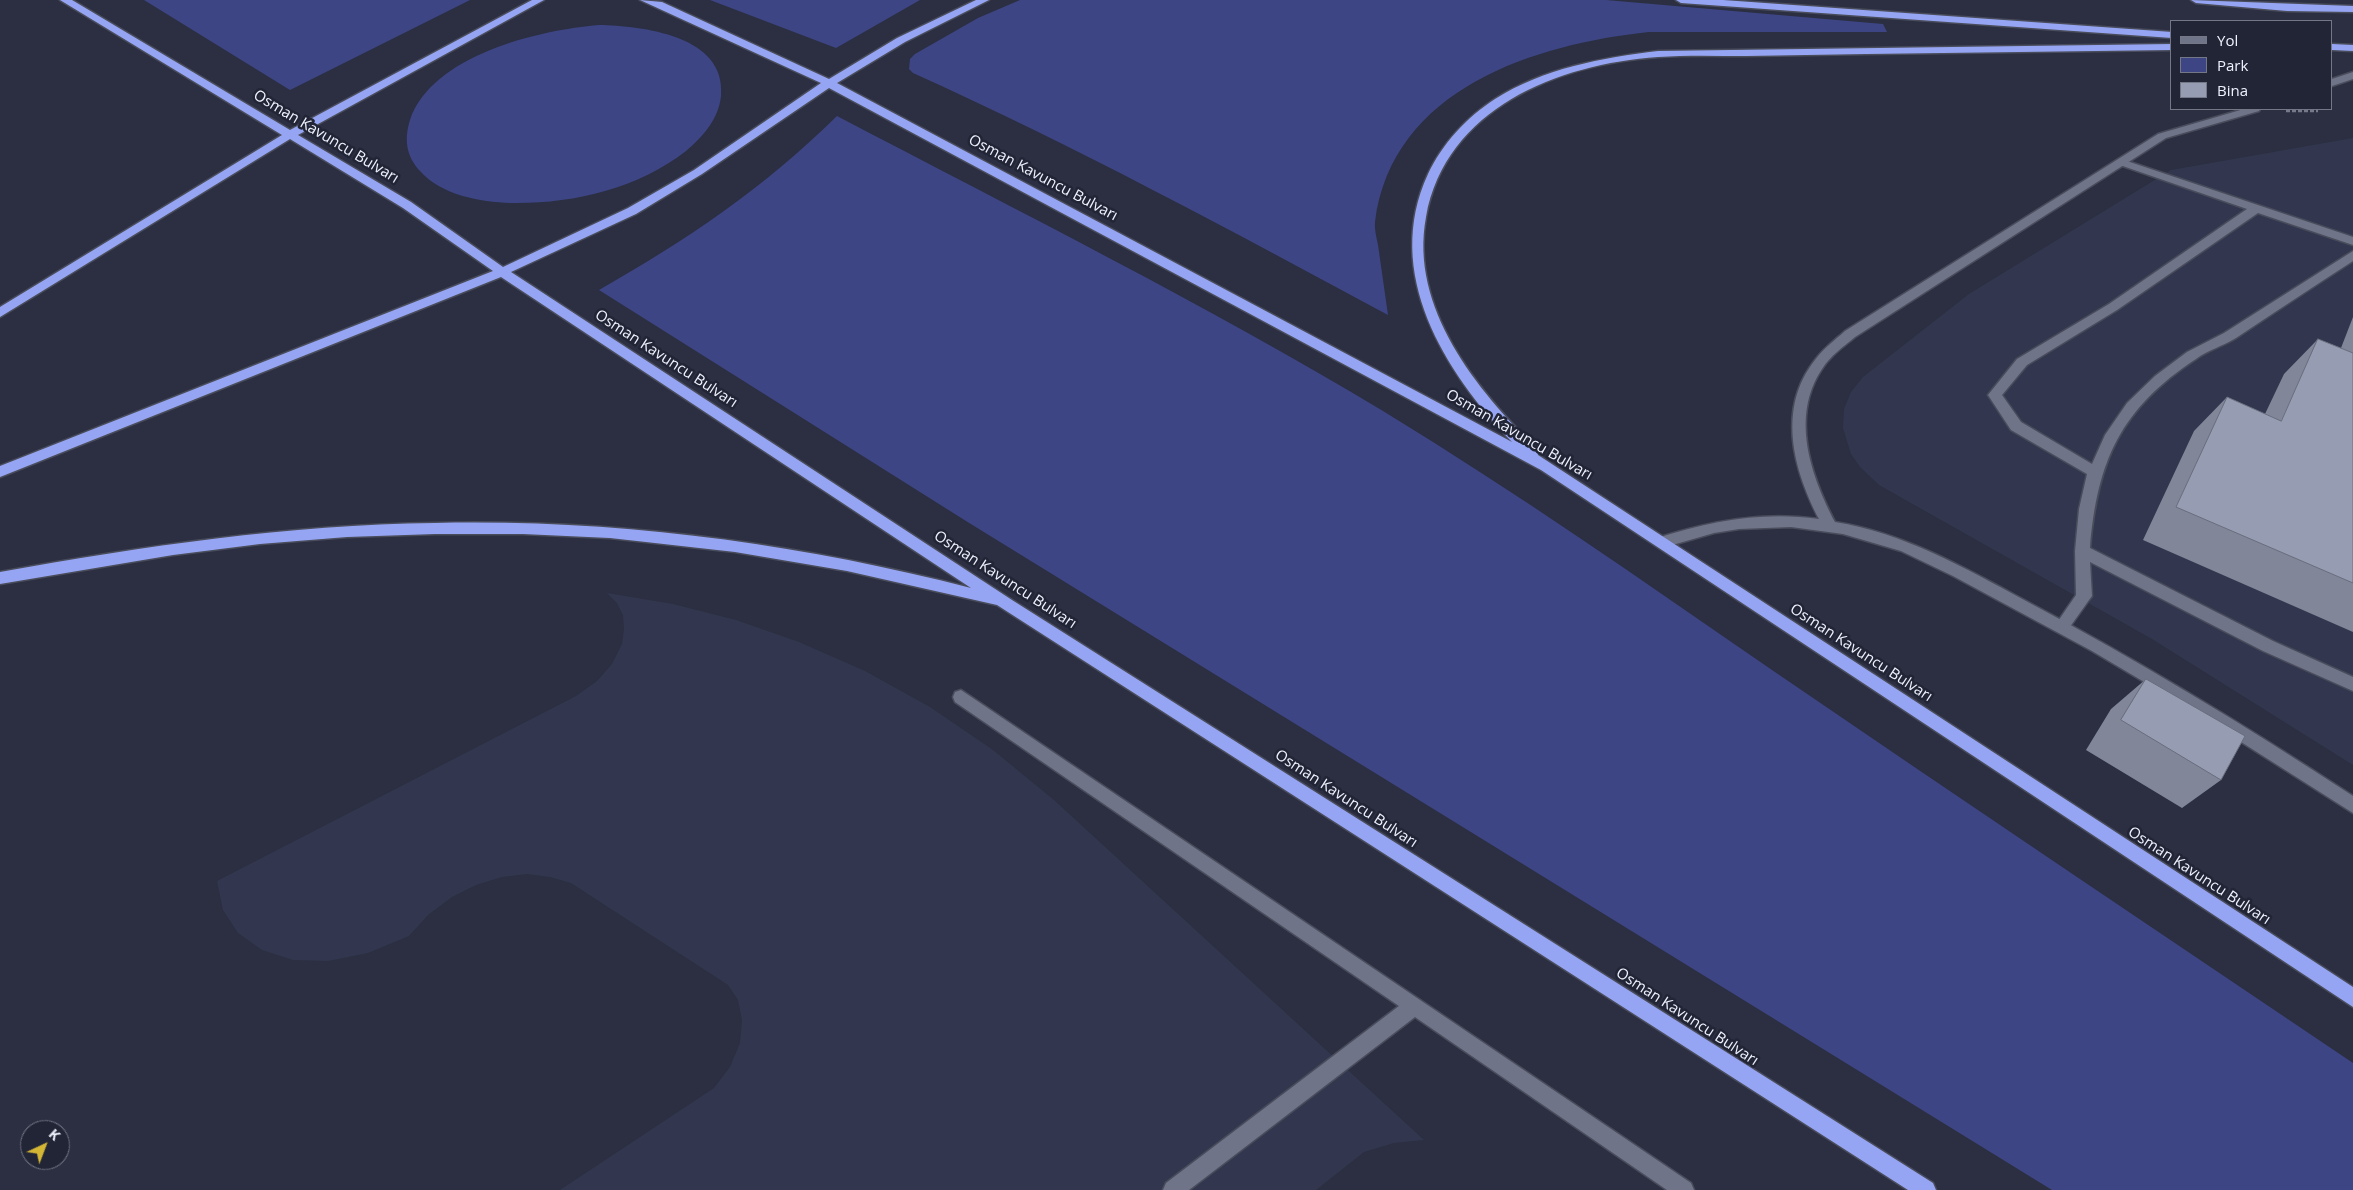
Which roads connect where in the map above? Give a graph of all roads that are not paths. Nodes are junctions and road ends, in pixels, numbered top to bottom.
1 (65, 0) edge
2 (539, 0) edge
3 (645, 0) edge
4 (984, 0) edge
5 (1681, 0) edge
6 (2196, 0) edge
7 (2353, 9) edge
8 (2170, 36) edge
9 (2333, 46) edge
10 (2170, 47) edge
11 (2353, 48) edge
12 (2353, 75) edge
13 (829, 83) junction
14 (2333, 83) edge
15 (2252, 110) edge
16 (289, 136) junction
17 (2122, 162) junction
18 (2257, 208) junction
19 (2353, 242) edge
20 (2353, 255) edge
21 (502, 272) junction
22 (0, 313) edge
23 (1546, 466) junction
24 (0, 472) edge
25 (2095, 472) junction
26 (1830, 526) junction
27 (1662, 542) junction
28 (2082, 551) junction
29 (0, 578) edge
30 (1007, 604) junction
31 (2062, 627) junction
32 (2353, 684) edge
33 (961, 696) dead end
34 (2353, 805) edge
35 (2353, 998) edge
36 (1415, 1006) junction
37 (1173, 1190) edge
38 (1684, 1190) edge
39 (1926, 1190) edge

1 - 16 highway, Osman Kavuncu Bulvarı
2 - 16 highway
3 - 13 highway, Osman Kavuncu Bulvarı
4 - 13 highway
5 - 8 highway
6 - 7 highway
9 - 11 highway
10 - 23 highway
12 - 14 street
13 - 21 highway
13 - 23 highway, Osman Kavuncu Bulvarı
15 - 17 street
16 - 21 highway, Osman Kavuncu Bulvarı
16 - 22 highway
17 - 18 street
17 - 26 street
18 - 19 street
18 - 25 street
20 - 25 street
21 - 24 highway
21 - 30 highway, Osman Kavuncu Bulvarı
23 - 27 highway, Osman Kavuncu Bulvarı
25 - 28 street
26 - 27 street
26 - 31 street
27 - 35 highway, Osman Kavuncu Bulvarı
28 - 31 street
28 - 32 street
29 - 30 highway
30 - 39 highway, Osman Kavuncu Bulvarı
31 - 34 street
33 - 36 street
36 - 37 street
36 - 38 street

